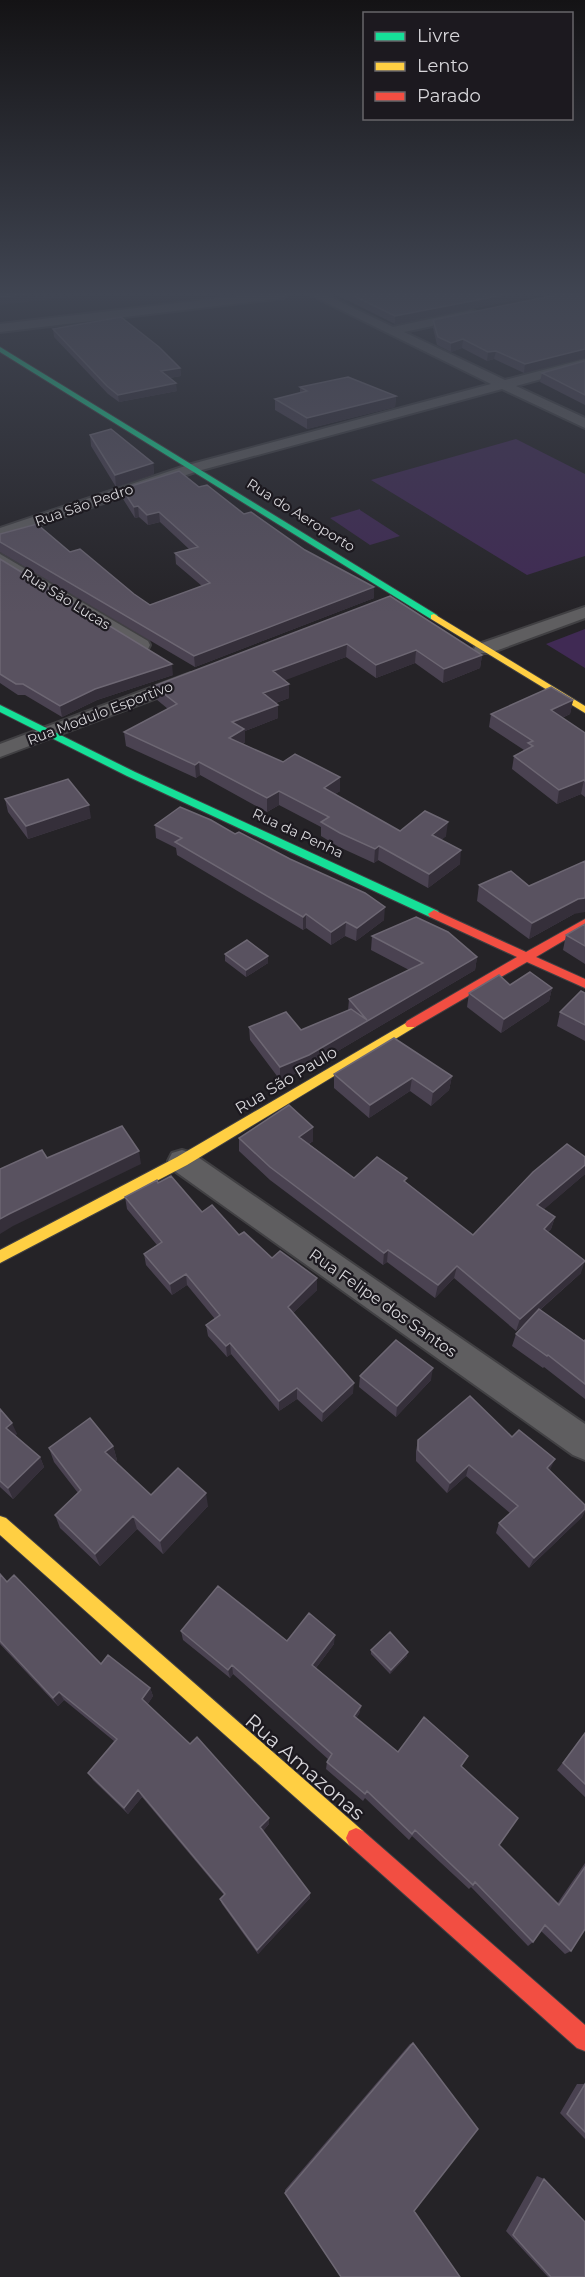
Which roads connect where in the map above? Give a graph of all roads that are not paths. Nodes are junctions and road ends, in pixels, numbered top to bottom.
1 (83, 400) edge
2 (448, 400) edge
3 (537, 400) edge
4 (585, 424) edge
5 (193, 468) junction
6 (0, 533) edge
7 (0, 559) edge
8 (401, 596) junction
9 (380, 604) edge
10 (585, 612) edge
11 (483, 649) junction
12 (153, 652) edge
13 (173, 665) edge
14 (0, 708) edge
15 (585, 710) edge
16 (49, 733) junction
17 (0, 751) edge
18 (585, 923) edge
19 (525, 956) junction
20 (585, 984) edge
21 (182, 1161) junction
22 (0, 1257) edge
23 (585, 1444) edge
24 (0, 1524) edge
25 (585, 2040) edge

1 - 5 street, Rua do Aeroporto
2 - 5 street, Rua São Pedro
3 - 4 street
5 - 6 street, Rua São Pedro
5 - 8 street, Rua do Aeroporto
7 - 12 street, Rua São Lucas
8 - 9 street
8 - 11 street, Rua do Aeroporto
10 - 11 street
11 - 15 street, Rua do Aeroporto
13 - 16 street, Rua Modulo Esportivo
14 - 16 street, Rua da Penha
16 - 17 street, Rua Modulo Esportivo
16 - 19 street, Rua da Penha
18 - 19 street, Rua São Paulo
19 - 20 street, Rua da Penha
19 - 21 street, Rua São Paulo
21 - 22 street, Rua São Paulo
21 - 23 street, Rua Felipe dos Santos
24 - 25 street, Rua Amazonas

